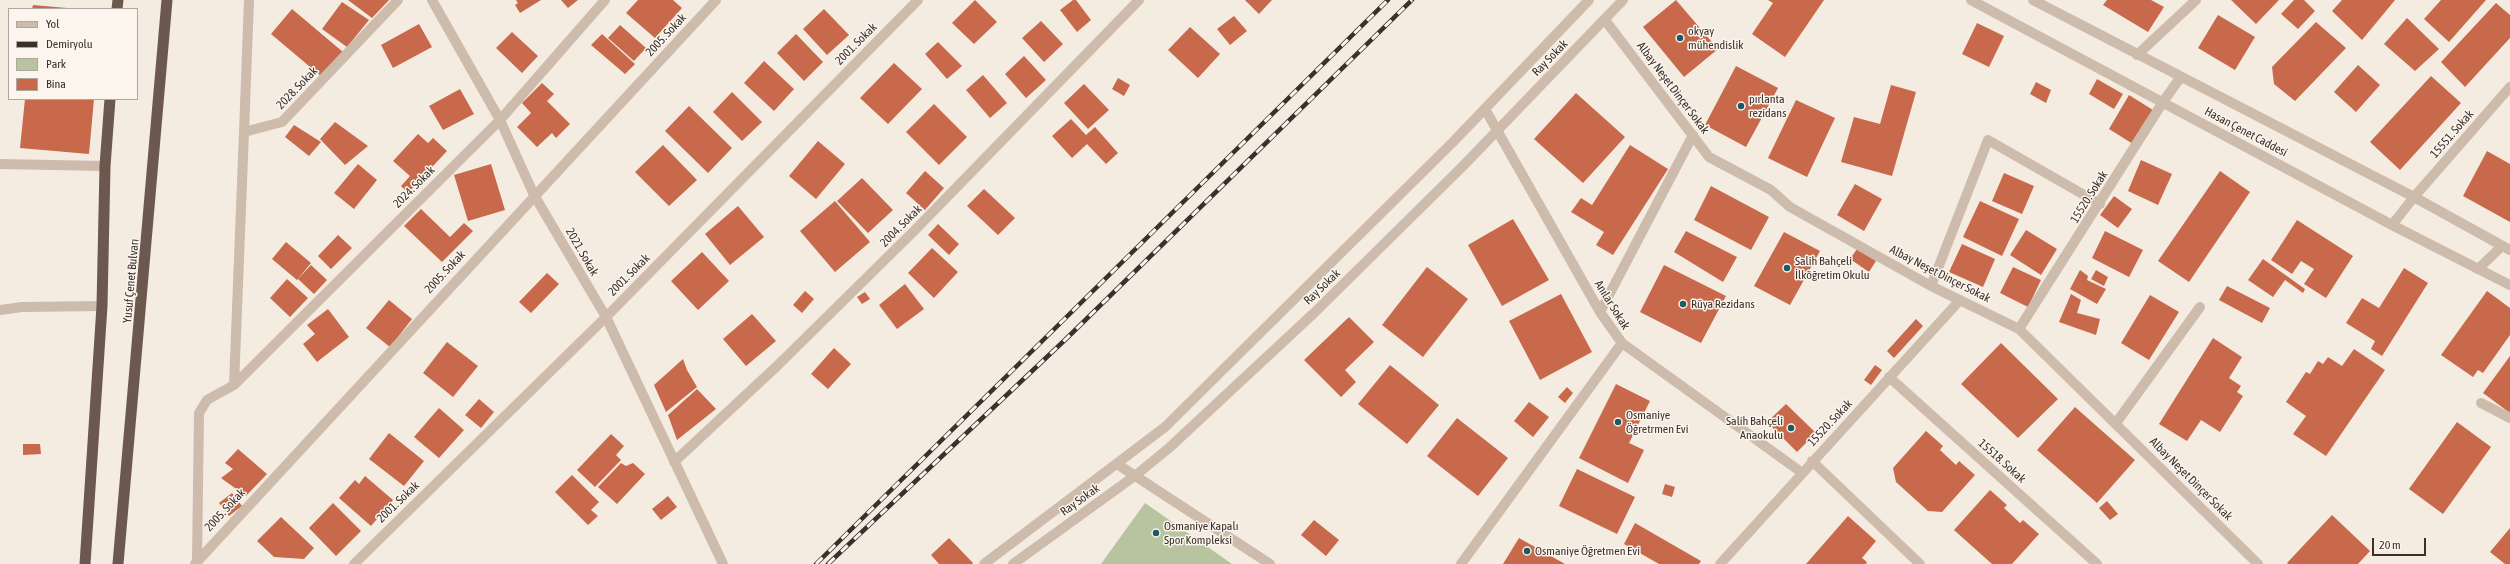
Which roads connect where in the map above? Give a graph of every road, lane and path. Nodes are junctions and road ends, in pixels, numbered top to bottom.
1 (167, 0) edge
2 (249, 0) edge
3 (398, 0) edge
4 (432, 0) edge
5 (605, 0) edge
6 (716, 0) edge
7 (918, 0) edge
8 (1139, 0) edge
9 (1589, 0) edge
10 (1623, 0) edge
11 (1971, 0) edge
12 (2032, 0) edge
13 (2196, 0) edge
14 (1605, 20) junction
15 (2137, 55) junction
16 (2180, 78) junction
17 (2510, 87) edge
18 (110, 100) edge
19 (2163, 102) junction
20 (1485, 109) junction
21 (500, 120) junction
22 (1497, 131) junction
23 (244, 132) junction
24 (1693, 135) junction
25 (0, 164) edge
26 (105, 166) junction
27 (534, 195) junction
28 (2414, 198) junction
29 (2100, 204) junction
30 (2392, 225) junction
31 (2506, 248) edge
32 (2478, 269) junction
33 (2510, 285) edge
34 (1931, 286) junction
35 (1960, 300) junction
36 (102, 306) junction
37 (2200, 307) dead end
38 (0, 310) edge
39 (1600, 312) junction
40 (606, 317) junction
41 (2019, 329) junction
42 (1622, 343) junction
43 (1889, 377) junction
44 (234, 385) junction
45 (2481, 403) dead end
46 (2510, 418) edge
47 (2116, 423) junction
48 (1812, 461) junction
49 (674, 462) junction
50 (1117, 464) junction
51 (1801, 472) junction
52 (1136, 475) junction
53 (196, 562) edge
54 (85, 564) edge
55 (118, 564) edge
56 (354, 564) edge
57 (723, 564) edge
58 (984, 564) edge
59 (1013, 564) edge
60 (1270, 564) edge
61 (1461, 564) edge
62 (1720, 564) edge
63 (1920, 564) edge
64 (2097, 564) edge
65 (2258, 564) edge

1 - 55 highway, Yusuf Çenet Bulvarı
2 - 23 street
3 - 23 street, 2028. Sokak
4 - 21 street, 2021. Sokak
5 - 21 street, 2024. Sokak
6 - 27 street, 2005. Sokak
7 - 40 street, 2001. Sokak
8 - 49 street, 2004. Sokak
9 - 20 street
10 - 14 street, Ray Sokak
11 - 19 street, Hasan Çenet Caddesi
12 - 15 street
13 - 15 street
14 - 22 street, Ray Sokak
14 - 24 street, Albay Neşet Dinçer Sokak
15 - 16 street
16 - 19 street, 15520. Sokak
16 - 28 street
17 - 28 street, 15551. Sokak
18 - 26 highway
19 - 29 street, 15520. Sokak
19 - 30 street, Hasan Çenet Caddesi
20 - 22 street, Anılar Sokak
20 - 50 street
21 - 27 street, 2021. Sokak
21 - 44 street, 2024. Sokak
22 - 39 street, Anılar Sokak
22 - 52 street, Ray Sokak
23 - 44 street
24 - 34 street, Albay Neşet Dinçer Sokak
24 - 39 street
25 - 26 street
26 - 36 highway
27 - 40 street, 2021. Sokak
27 - 53 street, 2005. Sokak
28 - 30 street, 15551. Sokak
28 - 31 street
29 - 34 street
29 - 41 street, 15520. Sokak
30 - 32 street, Hasan Çenet Caddesi
31 - 32 street
32 - 33 street, Hasan Çenet Caddesi
34 - 35 street, Albay Neşet Dinçer Sokak
35 - 41 street, Albay Neşet Dinçer Sokak
35 - 43 street, 15520. Sokak
36 - 38 street
36 - 54 highway
37 - 47 street
39 - 42 street, Anılar Sokak
40 - 49 street, 2021. Sokak
40 - 56 street, 2001. Sokak
41 - 47 street, Albay Neşet Dinçer Sokak
42 - 51 street, Anılar Sokak
42 - 61 street
43 - 48 street, 15520. Sokak
43 - 64 street, 15518. Sokak
44 - 53 street, 2024. Sokak
45 - 46 street
47 - 65 street, Albay Neşet Dinçer Sokak
48 - 51 street, 15520. Sokak
48 - 63 street
49 - 57 street, 2021. Sokak
50 - 52 street
50 - 58 street
51 - 62 street, 15520. Sokak
52 - 59 street, Ray Sokak
52 - 60 street

